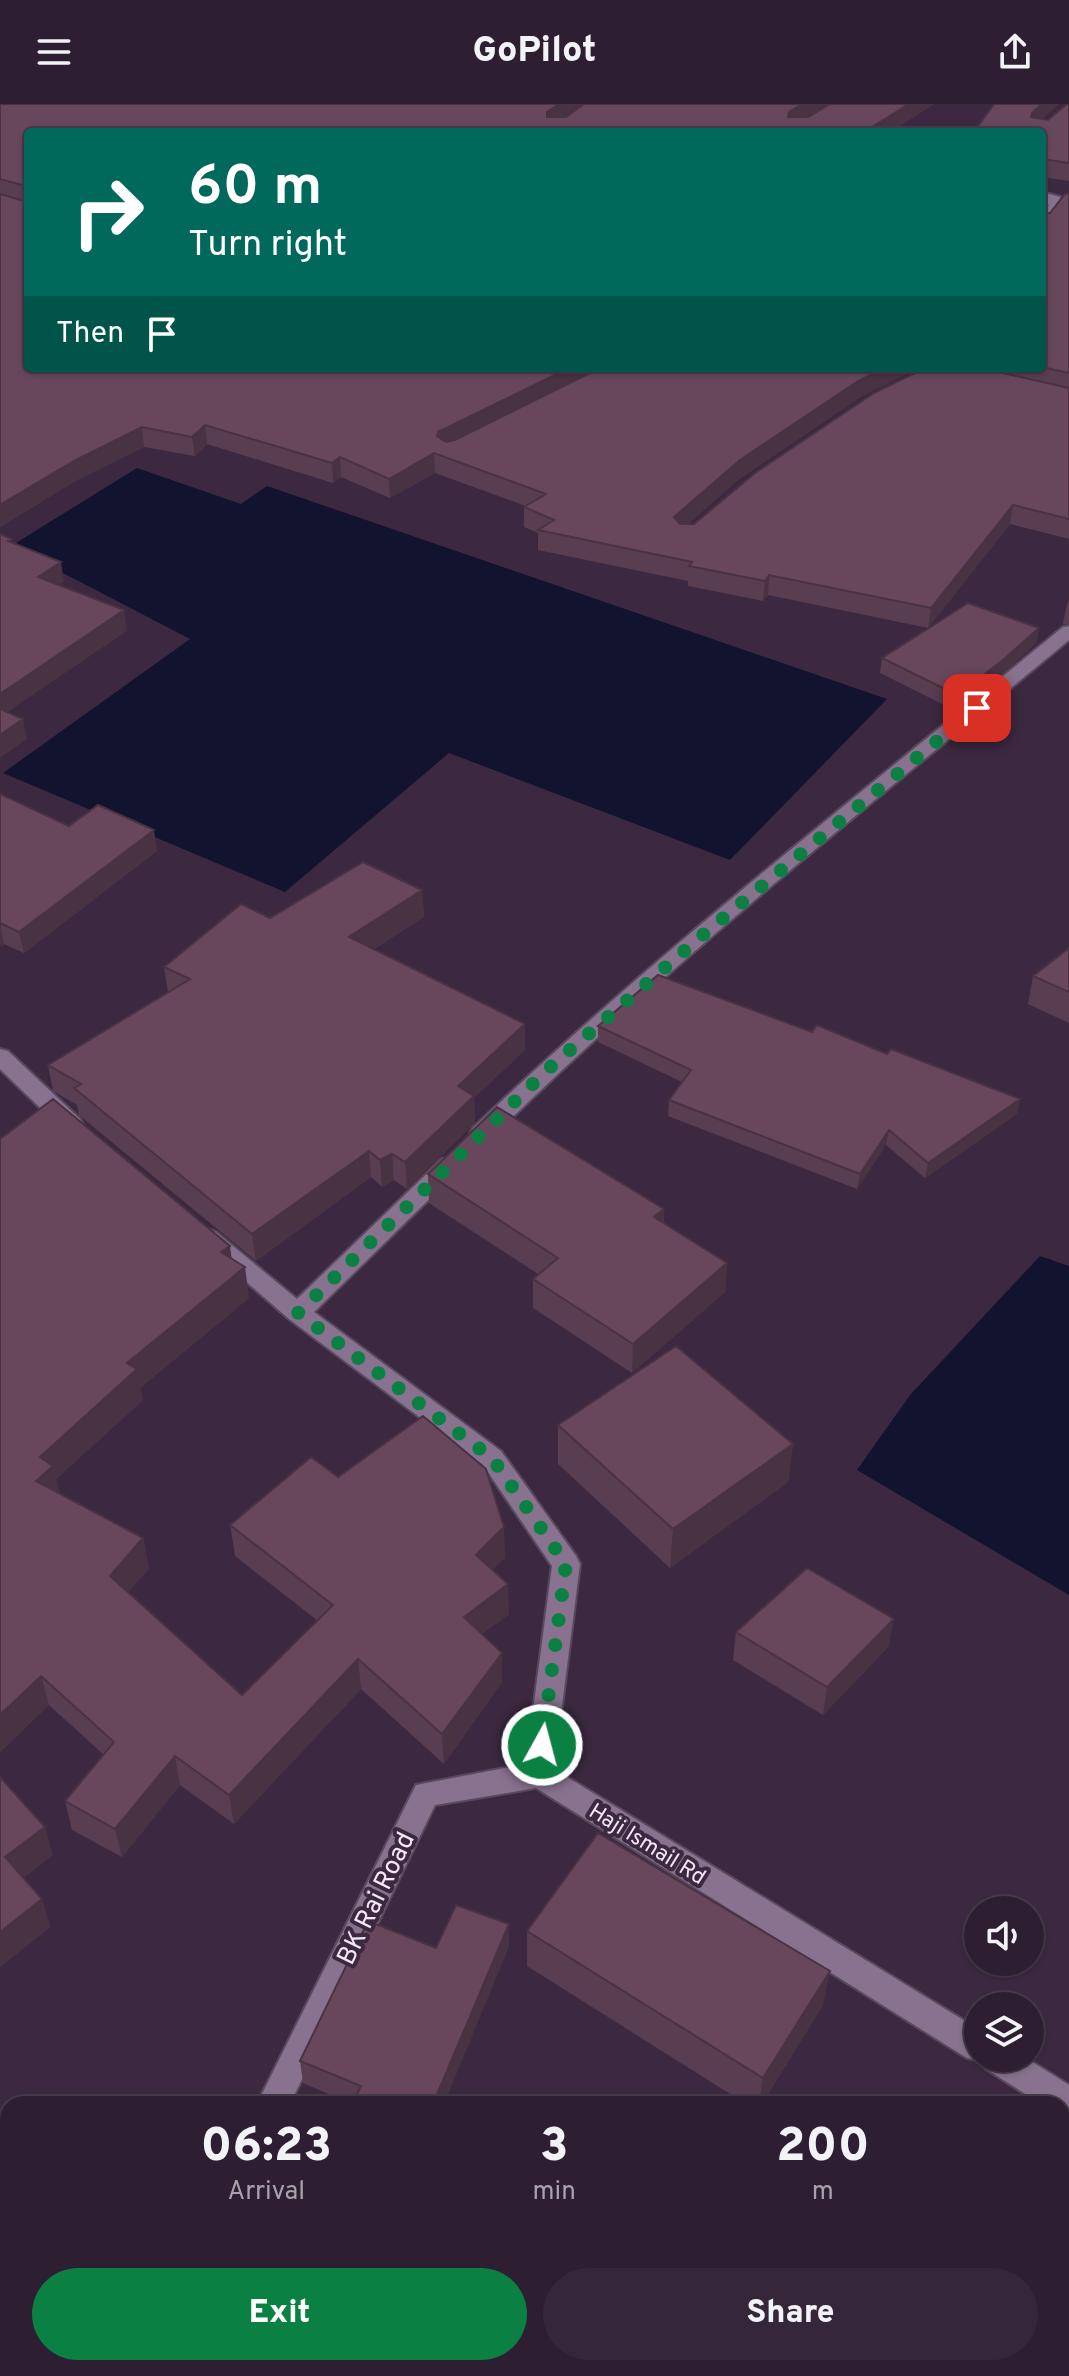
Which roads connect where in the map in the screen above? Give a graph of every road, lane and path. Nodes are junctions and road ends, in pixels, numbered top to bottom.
1 (1046, 197) edge
2 (1046, 219) edge
3 (1069, 631) edge
4 (0, 1056) edge
5 (95, 1144) edge
6 (190, 1223) edge
7 (298, 1313) junction
8 (539, 1775) junction
9 (964, 2038) edge
10 (1019, 2072) edge
11 (277, 2096) edge
12 (1058, 2096) edge

1 - 2 street
3 - 7 street
4 - 5 street
6 - 7 street
7 - 8 street
8 - 9 street, Haji Ismail Rd
8 - 11 street, BK Rai Road
10 - 12 street

